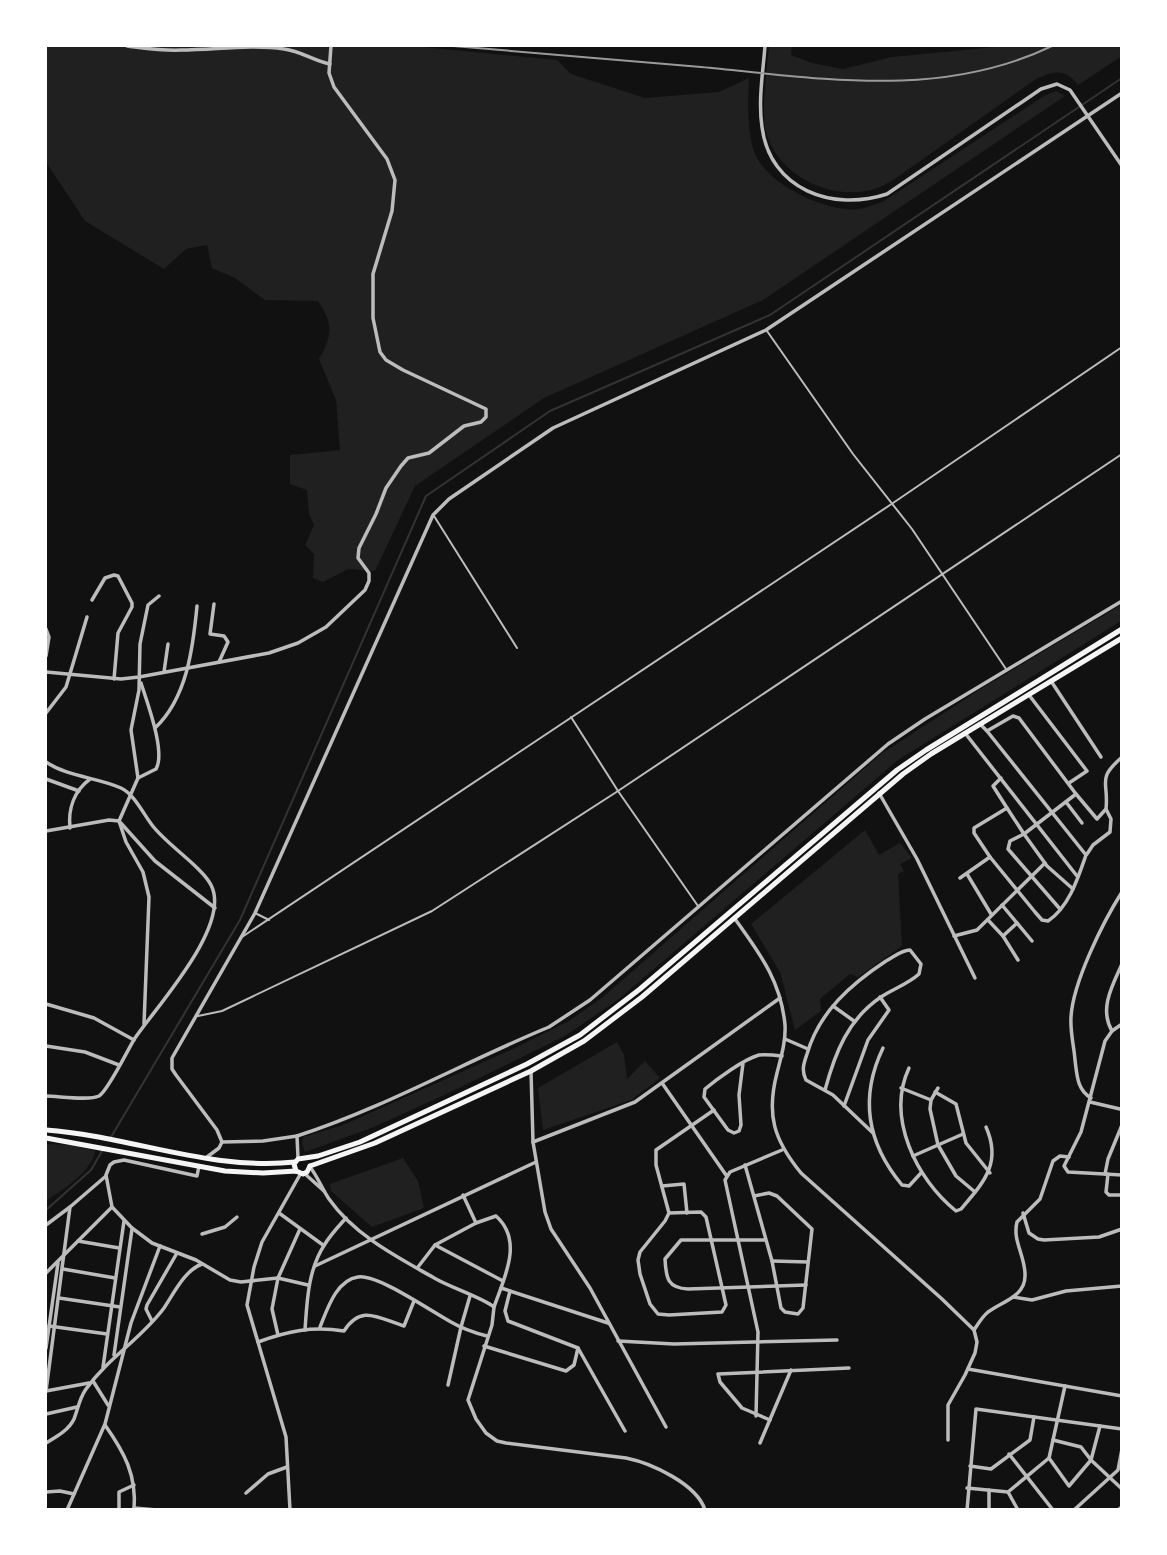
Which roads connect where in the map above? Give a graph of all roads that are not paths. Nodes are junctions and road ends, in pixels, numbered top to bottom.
1 (127, 46) edge
2 (331, 46) edge
3 (765, 46) edge
4 (330, 64) junction
5 (1122, 93) edge
6 (1087, 114) junction
7 (1122, 166) edge
8 (766, 330) junction
9 (1122, 346) edge
10 (1122, 454) edge
11 (893, 503) junction
12 (433, 515) junction
13 (942, 574) junction
14 (159, 596) dead end
15 (92, 600) dead end
16 (1122, 601) edge
17 (214, 604) dead end
18 (197, 606) dead end
19 (87, 617) dead end
20 (46, 629) edge
21 (1122, 629) edge
22 (1122, 638) edge
23 (168, 644) dead end
24 (517, 648) dead end
25 (46, 656) edge
26 (219, 662) junction
27 (188, 667) junction
28 (1007, 670) junction
29 (46, 672) edge
30 (164, 672) junction
31 (70, 674) junction
32 (139, 677) junction
33 (114, 678) junction
34 (1051, 681) junction
35 (1028, 695) junction
36 (46, 713) edge
37 (571, 717) junction
38 (980, 724) junction
39 (155, 728) junction
40 (987, 730) junction
41 (965, 733) junction
42 (1101, 757) dead end
43 (1122, 757) edge
44 (46, 762) edge
45 (138, 778) junction
46 (1001, 778) junction
47 (46, 779) edge
48 (90, 779) junction
49 (1069, 783) junction
50 (79, 791) junction
51 (618, 791) junction
52 (879, 793) junction
53 (1076, 794) junction
54 (131, 796) junction
55 (1066, 802) junction
56 (1007, 807) junction
57 (1106, 809) junction
58 (1051, 813) junction
59 (119, 821) junction
60 (1082, 823) dead end
61 (1035, 824) junction
62 (70, 828) junction
63 (46, 831) edge
64 (1024, 834) junction
65 (1086, 855) junction
66 (990, 857) junction
67 (1045, 863) junction
68 (967, 874) junction
69 (1032, 876) junction
70 (1077, 876) junction
71 (960, 878) dead end
72 (1073, 889) junction
73 (1017, 890) junction
74 (1122, 892) edge
75 (1001, 904) junction
76 (699, 907) junction
77 (215, 908) junction
78 (1060, 909) junction
79 (255, 913) junction
80 (991, 915) junction
81 (735, 918) junction
82 (270, 920) junction
83 (988, 920) junction
84 (1017, 923) junction
85 (954, 936) junction
86 (1003, 936) junction
87 (243, 937) junction
88 (1032, 941) dead end
89 (1018, 960) dead end
90 (1122, 964) edge
91 (975, 978) dead end
92 (880, 997) junction
93 (780, 998) junction
94 (46, 1004) edge
95 (833, 1006) junction
96 (197, 1016) junction
97 (855, 1021) junction
98 (1122, 1024) edge
99 (144, 1025) junction
100 (1112, 1031) junction
101 (785, 1039) junction
102 (134, 1040) junction
103 (46, 1046) edge
104 (883, 1048) dead end
105 (808, 1049) junction
106 (782, 1056) junction
107 (743, 1063) junction
108 (119, 1065) junction
109 (909, 1068) dead end
110 (531, 1071) junction
111 (662, 1083) junction
112 (901, 1088) junction
113 (825, 1090) junction
114 (46, 1096) edge
115 (931, 1100) junction
116 (1090, 1100) junction
117 (1121, 1103) edge
118 (845, 1106) junction
119 (714, 1110) junction
120 (1121, 1110) edge
121 (1122, 1125) edge
122 (691, 1126) junction
123 (986, 1127) dead end
124 (46, 1130) edge
125 (873, 1133) junction
126 (963, 1134) junction
127 (297, 1136) junction
128 (46, 1138) edge
129 (222, 1142) junction
130 (533, 1142) junction
131 (938, 1145) junction
132 (782, 1150) junction
133 (913, 1156) junction
134 (1069, 1157) junction
135 (205, 1159) junction
136 (301, 1160) junction
137 (536, 1162) junction
138 (745, 1165) junction
139 (199, 1166) junction
140 (310, 1166) junction
141 (300, 1172) junction
142 (922, 1173) junction
143 (990, 1173) junction
144 (1107, 1174) junction
145 (106, 1175) junction
146 (726, 1175) junction
147 (1122, 1175) edge
148 (662, 1186) junction
149 (326, 1192) junction
150 (975, 1192) junction
151 (463, 1195) junction
152 (1122, 1195) edge
153 (754, 1196) junction
154 (70, 1207) junction
155 (112, 1207) junction
156 (278, 1213) junction
157 (668, 1213) junction
158 (687, 1213) junction
159 (1023, 1213) junction
160 (237, 1217) dead end
161 (346, 1218) junction
162 (124, 1221) junction
163 (476, 1223) junction
164 (46, 1225) edge
165 (132, 1228) junction
166 (300, 1229) junction
167 (1122, 1229) edge
168 (202, 1234) dead end
169 (372, 1239) junction
170 (765, 1240) junction
171 (78, 1241) junction
172 (711, 1241) junction
173 (738, 1241) junction
174 (323, 1245) junction
175 (435, 1245) junction
176 (160, 1246) junction
177 (119, 1248) junction
178 (177, 1253) junction
179 (65, 1254) junction
180 (59, 1261) junction
181 (772, 1262) junction
182 (808, 1262) junction
183 (203, 1264) junction
184 (314, 1266) junction
185 (418, 1267) junction
186 (63, 1269) junction
187 (46, 1273) edge
188 (115, 1278) junction
189 (278, 1278) junction
190 (250, 1281) junction
191 (503, 1281) junction
192 (308, 1285) junction
193 (806, 1285) junction
194 (1122, 1286) edge
195 (776, 1287) junction
196 (501, 1288) junction
197 (722, 1288) junction
198 (750, 1288) junction
199 (510, 1291) junction
200 (470, 1296) junction
201 (1013, 1297) junction
202 (59, 1298) junction
203 (414, 1301) junction
204 (111, 1306) junction
205 (120, 1307) junction
206 (494, 1307) junction
207 (152, 1322) junction
208 (610, 1323) junction
209 (49, 1326) junction
210 (55, 1327) junction
211 (320, 1327) junction
212 (461, 1327) junction
213 (305, 1330) junction
214 (974, 1330) junction
215 (107, 1334) junction
216 (278, 1335) junction
217 (487, 1336) junction
218 (837, 1340) dead end
219 (618, 1341) junction
220 (258, 1342) junction
221 (756, 1342) junction
222 (484, 1346) junction
223 (46, 1348) edge
224 (124, 1348) junction
225 (578, 1348) junction
226 (114, 1356) junction
227 (103, 1367) junction
228 (849, 1368) dead end
229 (968, 1369) junction
230 (791, 1370) junction
231 (757, 1372) junction
232 (92, 1382) junction
233 (448, 1385) dead end
234 (1065, 1386) junction
235 (46, 1391) edge
236 (1122, 1396) edge
237 (108, 1405) junction
238 (77, 1406) junction
239 (46, 1414) edge
240 (757, 1416) junction
241 (1034, 1417) junction
242 (770, 1420) junction
243 (1057, 1420) junction
244 (104, 1424) junction
245 (1100, 1426) junction
246 (666, 1427) dead end
247 (1122, 1429) edge
248 (625, 1432) dead end
249 (948, 1440) dead end
250 (1053, 1440) junction
251 (46, 1443) edge
252 (760, 1443) dead end
253 (1122, 1449) edge
254 (1009, 1454) junction
255 (1049, 1458) junction
256 (1091, 1460) junction
257 (970, 1466) junction
258 (287, 1467) junction
259 (1026, 1477) junction
260 (1111, 1478) junction
261 (134, 1485) junction
262 (967, 1488) junction
263 (1122, 1489) edge
264 (989, 1490) junction
265 (46, 1492) edge
266 (1008, 1492) junction
267 (246, 1493) dead end
268 (74, 1494) junction
269 (134, 1509) edge
270 (67, 1510) edge
271 (119, 1510) edge
272 (157, 1510) edge
273 (290, 1510) edge
274 (705, 1510) edge
275 (967, 1510) edge
276 (989, 1510) edge
277 (1018, 1510) edge
278 (1054, 1510) edge
279 (1074, 1510) edge

1 - 4 street
2 - 4 street
3 - 6 street
4 - 26 street
5 - 6 street
6 - 7 street
6 - 8 street
8 - 11 lane
8 - 12 street
9 - 11 lane
10 - 13 lane
11 - 13 lane
11 - 37 lane
12 - 24 lane
12 - 79 street
13 - 28 lane
13 - 51 lane
14 - 32 street
15 - 33 street
16 - 28 street
17 - 26 street
18 - 27 street
19 - 31 street
20 - 25 street
21 - 136 highway
22 - 34 highway
23 - 30 street
26 - 27 street
27 - 30 street
27 - 39 street
28 - 76 street
29 - 31 street
30 - 32 street
31 - 33 street
31 - 36 street
32 - 33 street
32 - 39 street
32 - 45 street
34 - 35 highway
34 - 42 street
35 - 38 highway
35 - 49 street
37 - 51 lane
37 - 82 lane
38 - 40 street
38 - 41 highway
39 - 45 street
40 - 49 street
40 - 58 street
41 - 46 street
41 - 52 highway
43 - 57 street
44 - 48 street
45 - 54 street
46 - 56 street
46 - 61 street
47 - 50 street
48 - 50 street
48 - 54 street
49 - 53 street
50 - 62 street
51 - 76 lane
51 - 96 lane
52 - 81 highway
52 - 85 street
53 - 55 street
53 - 57 street
54 - 59 street
54 - 77 street
55 - 58 street
55 - 60 street
56 - 64 street
56 - 66 street
57 - 65 street
58 - 61 street
58 - 65 street
59 - 62 street
59 - 77 street
59 - 99 street
61 - 64 street
61 - 70 street
62 - 63 street
64 - 67 street
64 - 69 street
65 - 70 street
66 - 68 street
66 - 73 street
67 - 69 street
67 - 72 street
68 - 71 street
68 - 80 street
69 - 73 street
69 - 78 street
70 - 72 street
72 - 78 street
73 - 75 street
73 - 78 street
74 - 116 street
75 - 80 street
75 - 84 street
76 - 127 street
77 - 99 street
79 - 82 lane
79 - 87 street
80 - 83 street
81 - 93 street
81 - 110 highway
82 - 87 lane
83 - 85 street
83 - 86 street
84 - 86 street
84 - 88 street
85 - 91 street
86 - 89 street
87 - 96 street
90 - 100 street
92 - 95 street
92 - 97 street
92 - 118 street
93 - 101 street
93 - 111 street
94 - 102 street
95 - 97 street
95 - 105 street
96 - 129 street
97 - 113 street
98 - 100 street
99 - 102 street
100 - 116 street
101 - 105 street
101 - 106 street
102 - 108 street
103 - 108 street
104 - 125 street
105 - 113 street
106 - 107 street
106 - 132 street
107 - 119 street
107 - 119 street
108 - 114 street
109 - 112 street
110 - 130 street
110 - 140 highway
111 - 122 street
111 - 130 street
112 - 115 street
112 - 133 street
113 - 118 street
115 - 126 street
115 - 131 street
116 - 120 street
116 - 134 street
117 - 120 street
118 - 125 street
119 - 122 street
121 - 144 street
122 - 146 street
122 - 148 street
123 - 143 street
124 - 135 highway
125 - 142 street
126 - 131 street
126 - 143 street
127 - 129 street
127 - 136 street
128 - 139 highway
129 - 135 street
130 - 137 street
131 - 133 street
131 - 150 street
132 - 138 street
132 - 214 street
133 - 142 street
134 - 144 street
134 - 159 street
135 - 136 highway
136 - 140 highway
136 - 141 highway
137 - 151 street
137 - 208 street
138 - 146 street
138 - 153 street
139 - 141 highway
139 - 145 street
140 - 141 highway
140 - 149 street
141 - 149 street
141 - 156 street
142 - 150 street
143 - 150 street
144 - 147 street
144 - 152 street
145 - 154 street
145 - 155 street
146 - 173 street
148 - 157 street
148 - 158 street
149 - 161 street
151 - 163 street
151 - 169 street
153 - 170 street
153 - 182 street
154 - 164 street
154 - 179 street
155 - 162 street
155 - 171 street
156 - 166 street
156 - 190 street
157 - 158 street
157 - 197 street
158 - 172 street
159 - 167 street
159 - 201 street
160 - 168 street
161 - 169 street
161 - 174 street
162 - 165 street
162 - 177 street
163 - 175 street
163 - 191 street
165 - 176 street
165 - 205 street
166 - 174 street
166 - 189 street
169 - 184 street
169 - 185 street
170 - 173 street
170 - 181 street
171 - 177 street
171 - 179 street
172 - 173 street
172 - 197 street
172 - 197 street
173 - 198 street
174 - 184 street
175 - 185 street
175 - 191 street
176 - 178 street
176 - 224 street
177 - 188 street
178 - 183 street
178 - 207 street
179 - 180 street
179 - 186 street
180 - 187 street
180 - 209 street
181 - 182 street
181 - 195 street
182 - 193 street
183 - 190 street
183 - 207 street
184 - 192 street
185 - 200 street
186 - 188 street
186 - 202 street
188 - 204 street
189 - 190 street
189 - 192 street
189 - 216 street
190 - 220 street
191 - 196 street
192 - 213 street
193 - 195 street
193 - 195 street
194 - 201 street
195 - 198 street
196 - 199 street
196 - 206 street
197 - 198 street
198 - 221 street
199 - 208 street
199 - 225 street
200 - 206 street
200 - 212 street
201 - 214 street
202 - 204 street
202 - 210 street
203 - 211 street
203 - 211 street
203 - 212 street
204 - 205 street
204 - 215 street
205 - 226 street
206 - 217 street
207 - 224 street
208 - 219 street
209 - 210 street
209 - 223 street
210 - 215 street
210 - 235 street
211 - 213 street
212 - 217 street
212 - 233 street
213 - 216 street
214 - 229 street
215 - 227 street
216 - 220 street
217 - 222 street
218 - 221 street
219 - 221 street
219 - 246 street
220 - 258 street
221 - 231 street
222 - 225 street
222 - 274 street
224 - 226 street
224 - 237 street
225 - 248 street
226 - 227 street
227 - 232 street
228 - 230 street
229 - 234 street
229 - 249 street
230 - 231 street
230 - 242 street
231 - 240 street
231 - 240 street
232 - 235 street
232 - 237 street
232 - 238 street
234 - 236 street
234 - 243 street
237 - 244 street
238 - 239 street
238 - 251 street
240 - 242 street
241 - 243 street
241 - 254 street
241 - 257 street
242 - 252 street
243 - 245 street
243 - 250 street
244 - 261 street
244 - 268 street
245 - 247 street
245 - 256 street
250 - 255 street
250 - 256 street
253 - 260 street
254 - 257 street
254 - 259 street
255 - 256 street
255 - 259 street
256 - 260 street
257 - 262 street
258 - 267 street
258 - 273 street
259 - 266 street
259 - 278 street
260 - 263 street
260 - 279 street
261 - 269 street
261 - 271 street
262 - 264 street
262 - 275 street
264 - 266 street
264 - 276 street
265 - 268 street
266 - 277 street
268 - 270 street
269 - 272 street

